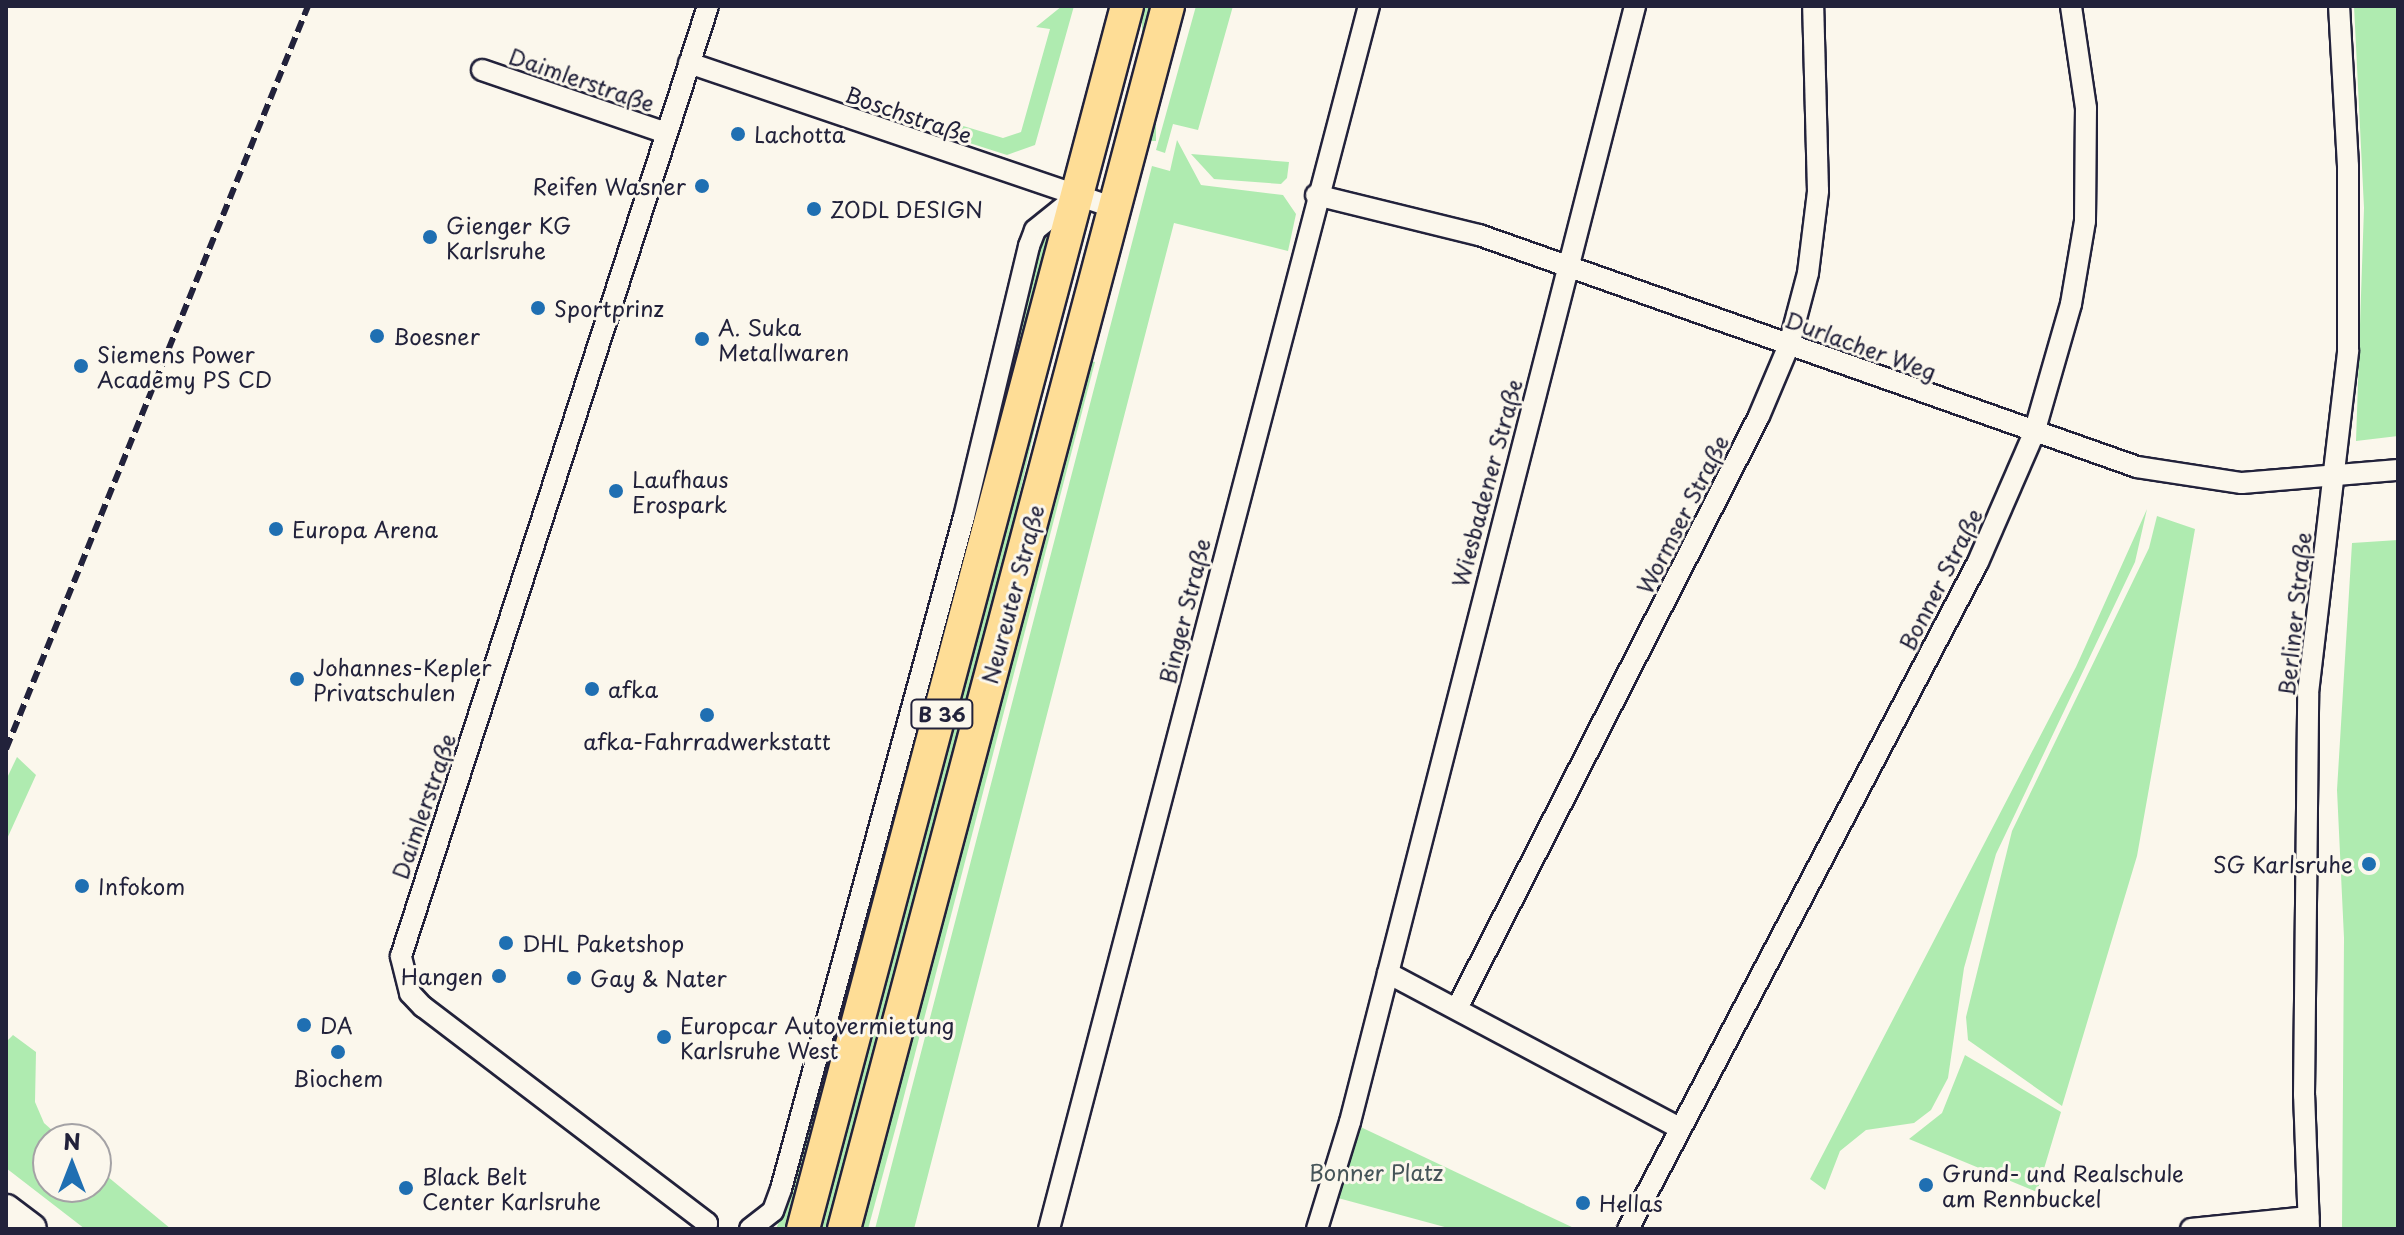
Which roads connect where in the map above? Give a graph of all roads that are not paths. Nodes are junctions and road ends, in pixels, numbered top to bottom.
1 (708, 6) edge
2 (1168, 6) edge
3 (1369, 6) edge
4 (1635, 6) edge
5 (1813, 6) edge
6 (2071, 6) edge
7 (2339, 6) edge
8 (1126, 7) edge
9 (689, 63) junction
10 (482, 70) dead end
11 (666, 133) junction
12 (1316, 195) junction
13 (1076, 197) junction
14 (1113, 207) junction
15 (1567, 266) junction
16 (1789, 345) junction
17 (2034, 433) junction
18 (2398, 470) edge
19 (2335, 478) junction
20 (1388, 973) junction
21 (1457, 1008) junction
22 (1680, 1128) junction
23 (6, 1210) edge
24 (2308, 1223) edge
25 (710, 1227) edge
26 (754, 1228) edge
27 (31, 1229) edge
28 (803, 1229) edge
29 (844, 1229) edge
30 (1049, 1229) edge
31 (1317, 1229) edge
32 (1628, 1229) edge
33 (2191, 1229) edge

1 - 9 street, Daimlerstraße
2 - 14 main road, Neureuter Straße / B 36
3 - 12 street, Binger Straße
4 - 15 street, Wiesbadener Straße
5 - 16 street, Wormser Straße
6 - 17 street, Bonner Straße
7 - 19 street, Berliner Straße
8 - 13 main road, Neureuter Straße / B 36
9 - 11 street, Daimlerstraße
9 - 13 street, Boschstraße
10 - 11 street, Daimlerstraße
11 - 25 street, Daimlerstraße
12 - 15 street, Durlacher Weg
12 - 30 street, Binger Straße
13 - 14 street, Boschstraße
13 - 26 street
13 - 28 main road, Neureuter Straße / B 36
14 - 29 main road, Neureuter Straße / B 36
15 - 16 street, Durlacher Weg
15 - 20 street, Wiesbadener Straße
16 - 17 street, Durlacher Weg
16 - 21 street, Wormser Straße
17 - 19 street, Durlacher Weg
17 - 22 street, Bonner Straße
18 - 19 street, Durlacher Weg
19 - 24 street, Berliner Straße
20 - 21 street
20 - 31 street, Wiesbadener Straße
21 - 22 street
22 - 32 street, Bonner Straße
23 - 27 main road
24 - 33 street

